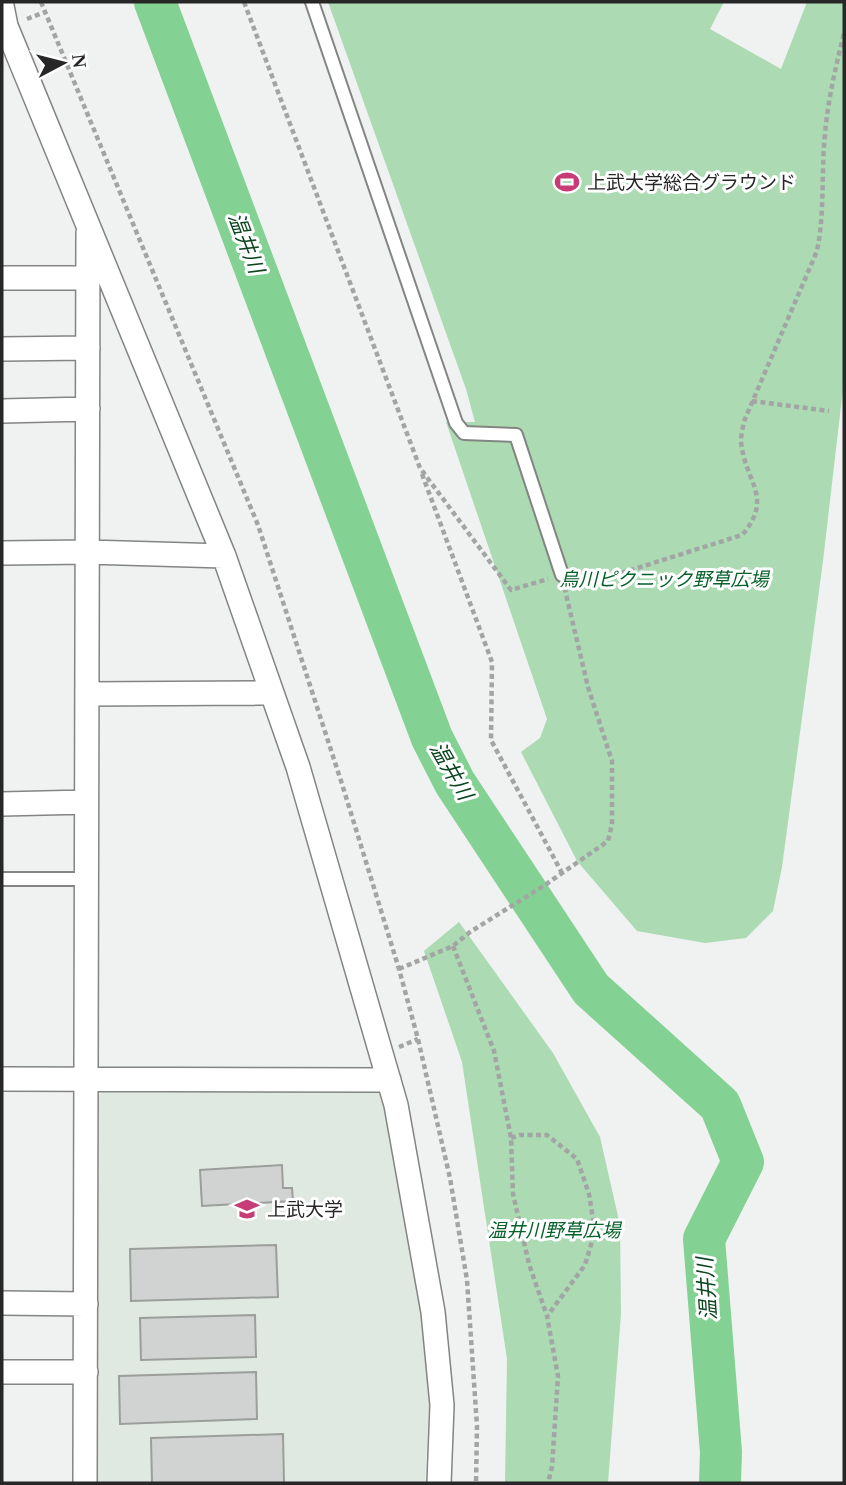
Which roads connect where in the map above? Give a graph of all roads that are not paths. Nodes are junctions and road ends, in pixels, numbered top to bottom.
1 (312, 2) edge
2 (7, 20) edge
3 (88, 222) junction
4 (2, 278) edge
5 (88, 278) junction
6 (88, 348) junction
7 (2, 349) edge
8 (88, 410) junction
9 (2, 411) edge
10 (88, 552) junction
11 (2, 553) edge
12 (224, 556) junction
13 (562, 575) road end
14 (272, 693) junction
15 (87, 694) junction
16 (86, 802) junction
17 (2, 804) edge
18 (2, 879) edge
19 (86, 879) junction
20 (2, 1079) edge
21 (86, 1080) junction
22 (389, 1080) junction
23 (2, 1303) edge
24 (86, 1304) junction
25 (2, 1372) edge
26 (86, 1372) junction
27 (85, 1483) edge
28 (439, 1483) edge

1 - 13 lane
2 - 3 street
3 - 5 street
3 - 12 street
4 - 5 street
5 - 6 street
6 - 7 street
6 - 8 street
8 - 9 street
8 - 10 street
10 - 11 street
10 - 12 street
10 - 15 street
12 - 14 street
14 - 15 street
14 - 22 street
15 - 16 street
16 - 17 street
16 - 19 street
18 - 19 lane
19 - 21 street
20 - 21 street
21 - 22 street
21 - 24 street
22 - 28 street
23 - 24 street
24 - 26 street
25 - 26 street
26 - 27 street

